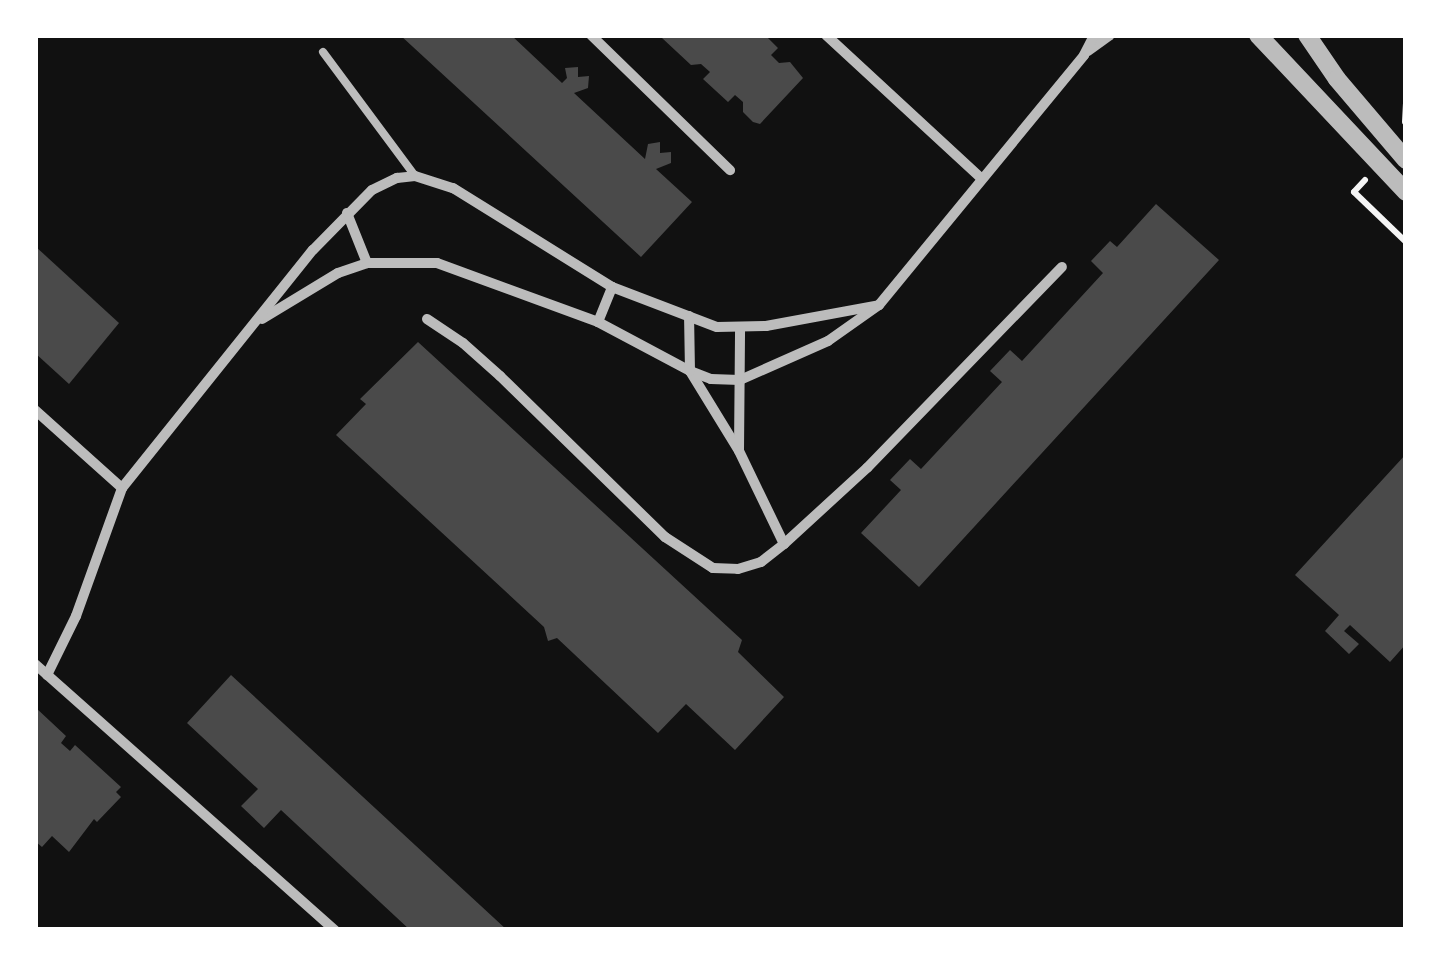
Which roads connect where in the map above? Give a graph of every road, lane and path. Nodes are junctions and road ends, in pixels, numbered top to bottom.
1 (591, 35) edge
2 (826, 35) edge
3 (1094, 35) edge
4 (1110, 35) edge
5 (1258, 35) edge
6 (1308, 36) edge
7 (323, 52) dead end
8 (1084, 55) junction
9 (1406, 160) edge
10 (730, 170) dead end
11 (415, 176) junction
12 (981, 178) junction
13 (1406, 192) edge
14 (347, 214) junction
15 (367, 263) junction
16 (1062, 267) dead end
17 (612, 287) junction
18 (879, 305) junction
19 (690, 316) junction
20 (427, 319) dead end
21 (598, 322) junction
22 (253, 324) junction
23 (740, 329) junction
24 (690, 371) junction
25 (740, 380) junction
26 (35, 410) edge
27 (739, 451) junction
28 (122, 488) junction
29 (784, 544) junction
30 (35, 664) edge
31 (47, 675) junction
32 (335, 930) edge

1 - 10 street
2 - 12 street
3 - 8 street
4 - 8 street
5 - 13 street
6 - 9 street
7 - 11 lane
8 - 12 street
11 - 14 street
11 - 17 street
12 - 18 street
14 - 15 street
14 - 22 street
15 - 21 street
15 - 22 street
16 - 29 street
17 - 19 street
17 - 21 street
18 - 23 street
18 - 25 street
19 - 23 street
19 - 24 street
20 - 29 street
21 - 24 street
22 - 28 street
23 - 25 street
24 - 25 street
24 - 27 street
25 - 27 street
26 - 28 street
27 - 29 street
28 - 31 street
30 - 31 street
31 - 32 street

